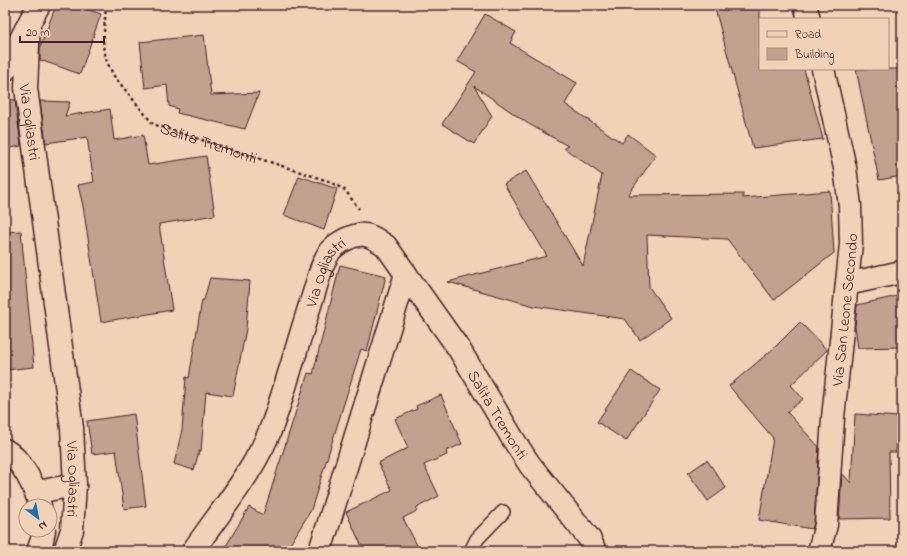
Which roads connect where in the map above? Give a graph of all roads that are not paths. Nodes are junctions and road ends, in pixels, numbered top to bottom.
1 (805, 5) edge
2 (34, 14) edge
3 (809, 18) edge
4 (5, 70) edge
5 (823, 70) edge
6 (902, 272) edge
7 (406, 274) junction
8 (847, 284) junction
9 (5, 450) edge
10 (75, 485) junction
11 (37, 498) edge
12 (41, 498) edge
13 (503, 512) dead end
14 (42, 538) edge
15 (38, 551) edge
16 (66, 551) edge
17 (193, 551) edge
18 (320, 551) edge
19 (471, 551) edge
20 (595, 551) edge
21 (819, 551) edge

1 - 3 street
2 - 4 street
2 - 10 street, Via Ogliastri
5 - 8 street, Via San Leone Secondo
6 - 8 street
7 - 17 street, Via Ogliastri
7 - 18 street
7 - 20 street, Salita Tremonti
8 - 21 street, Via San Leone Secondo
9 - 11 street
10 - 12 street
10 - 16 street, Via Ogliastri
13 - 19 lane
14 - 15 street

